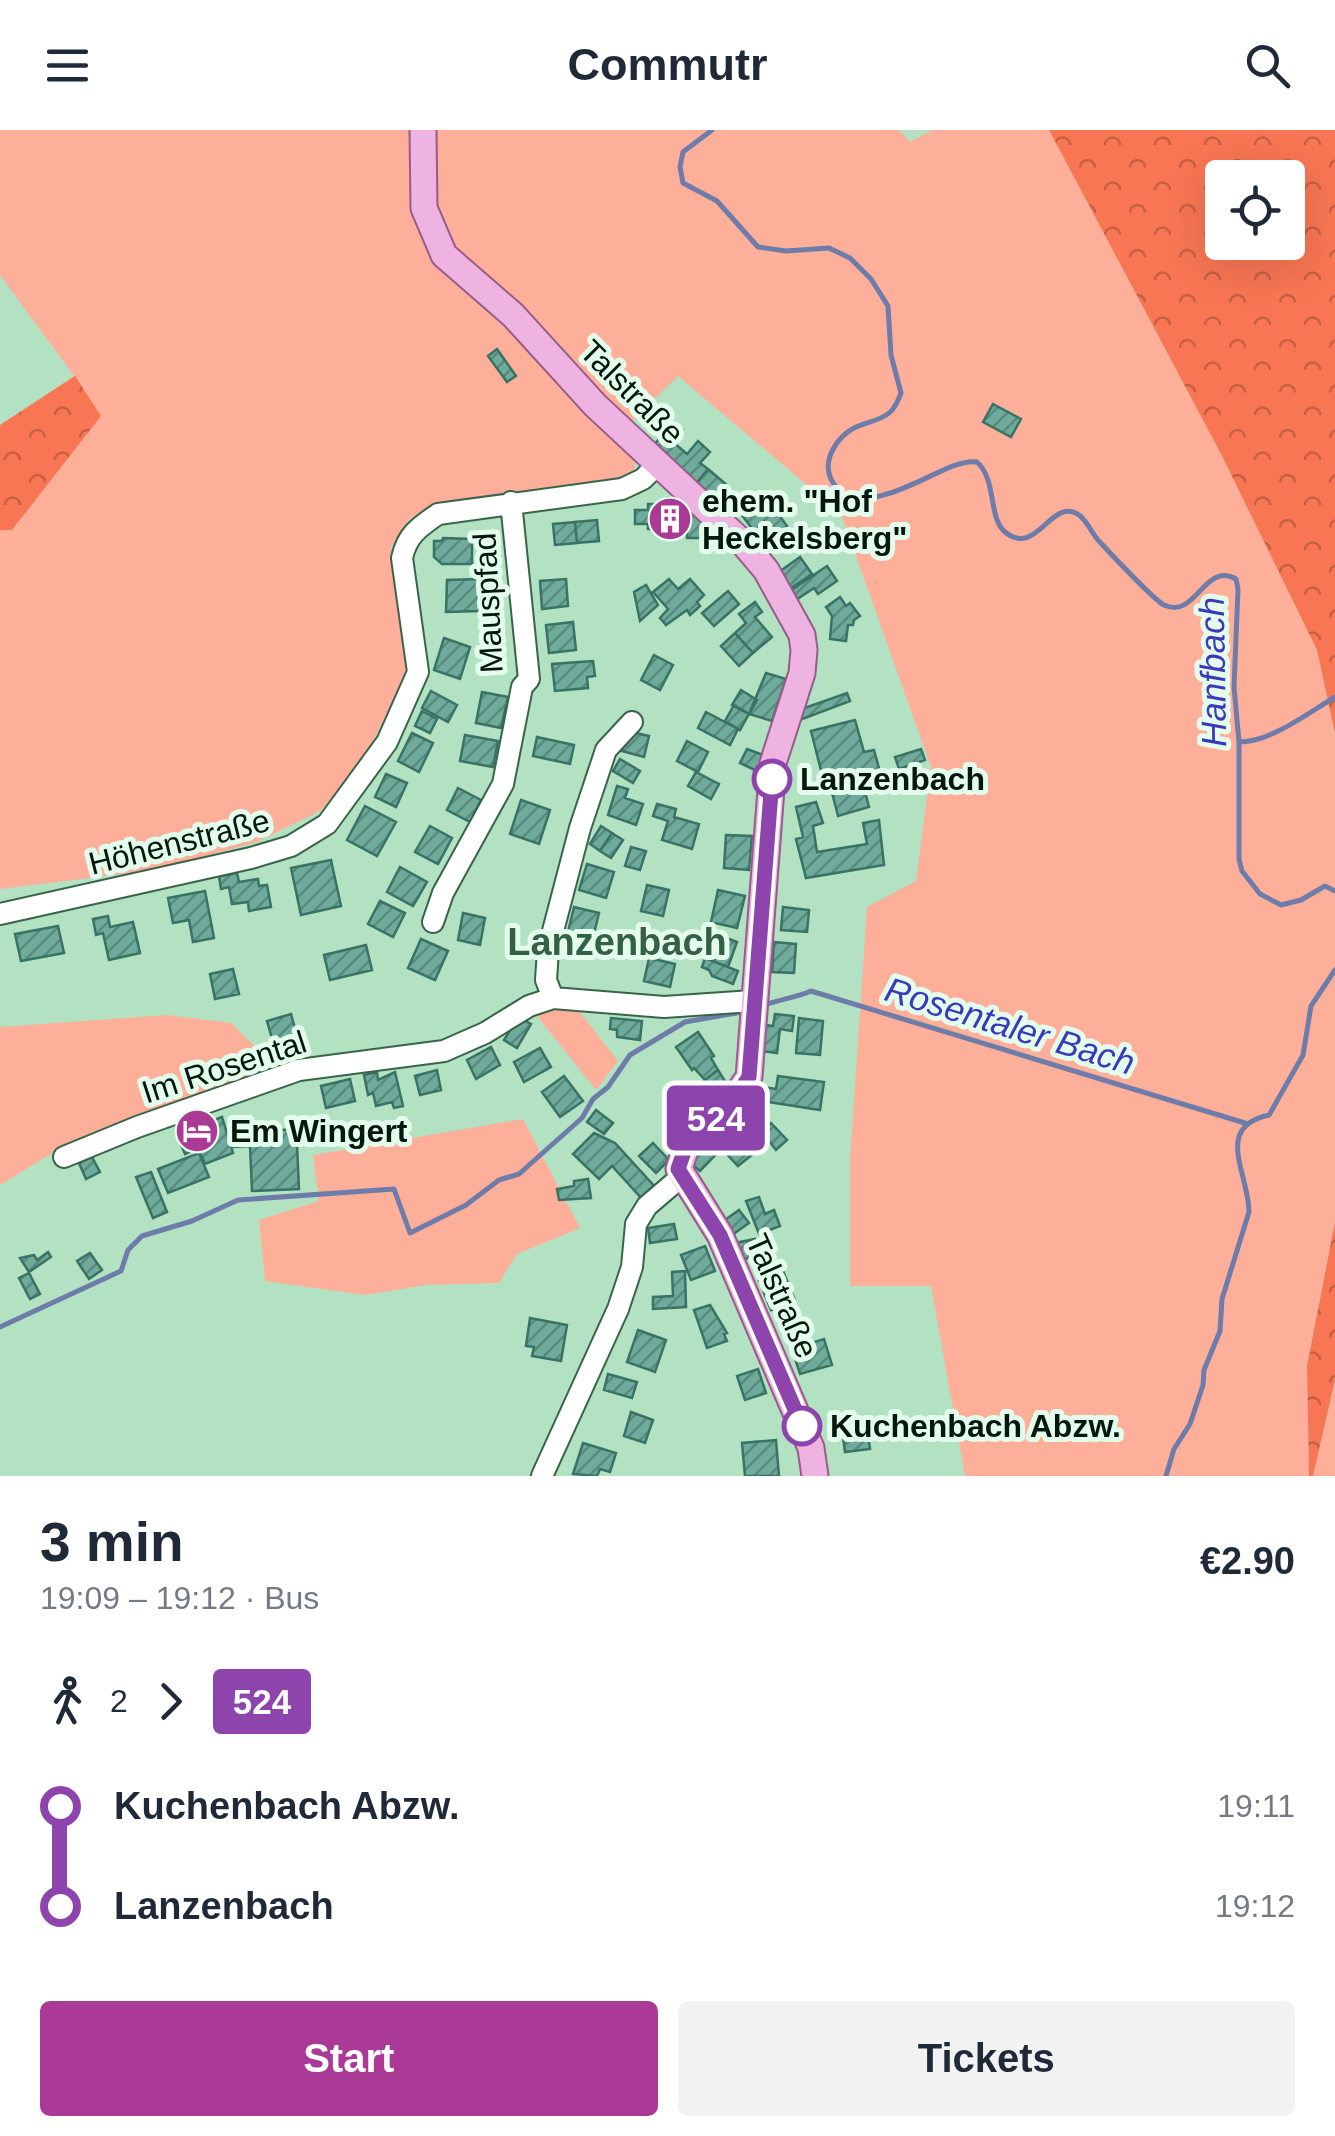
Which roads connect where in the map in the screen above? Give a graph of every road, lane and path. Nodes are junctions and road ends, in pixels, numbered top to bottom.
1 (424, 130) edge
2 (656, 465) junction
3 (511, 502) junction
4 (632, 722) dead end
5 (0, 914) edge
6 (433, 922) dead end
7 (554, 998) junction
8 (753, 1002) junction
9 (64, 1157) dead end
10 (681, 1177) junction
11 (542, 1476) edge
12 (816, 1476) edge

1 - 2 main road, Talstraße
2 - 3 street, Höhenstraße
2 - 8 main road, Talstraße
3 - 5 street, Höhenstraße
3 - 6 street, Mauspfad
4 - 7 street
7 - 8 street, Im Rosental
7 - 9 street, Im Rosental
8 - 10 main road, Talstraße
10 - 11 street
10 - 12 main road, Talstraße

